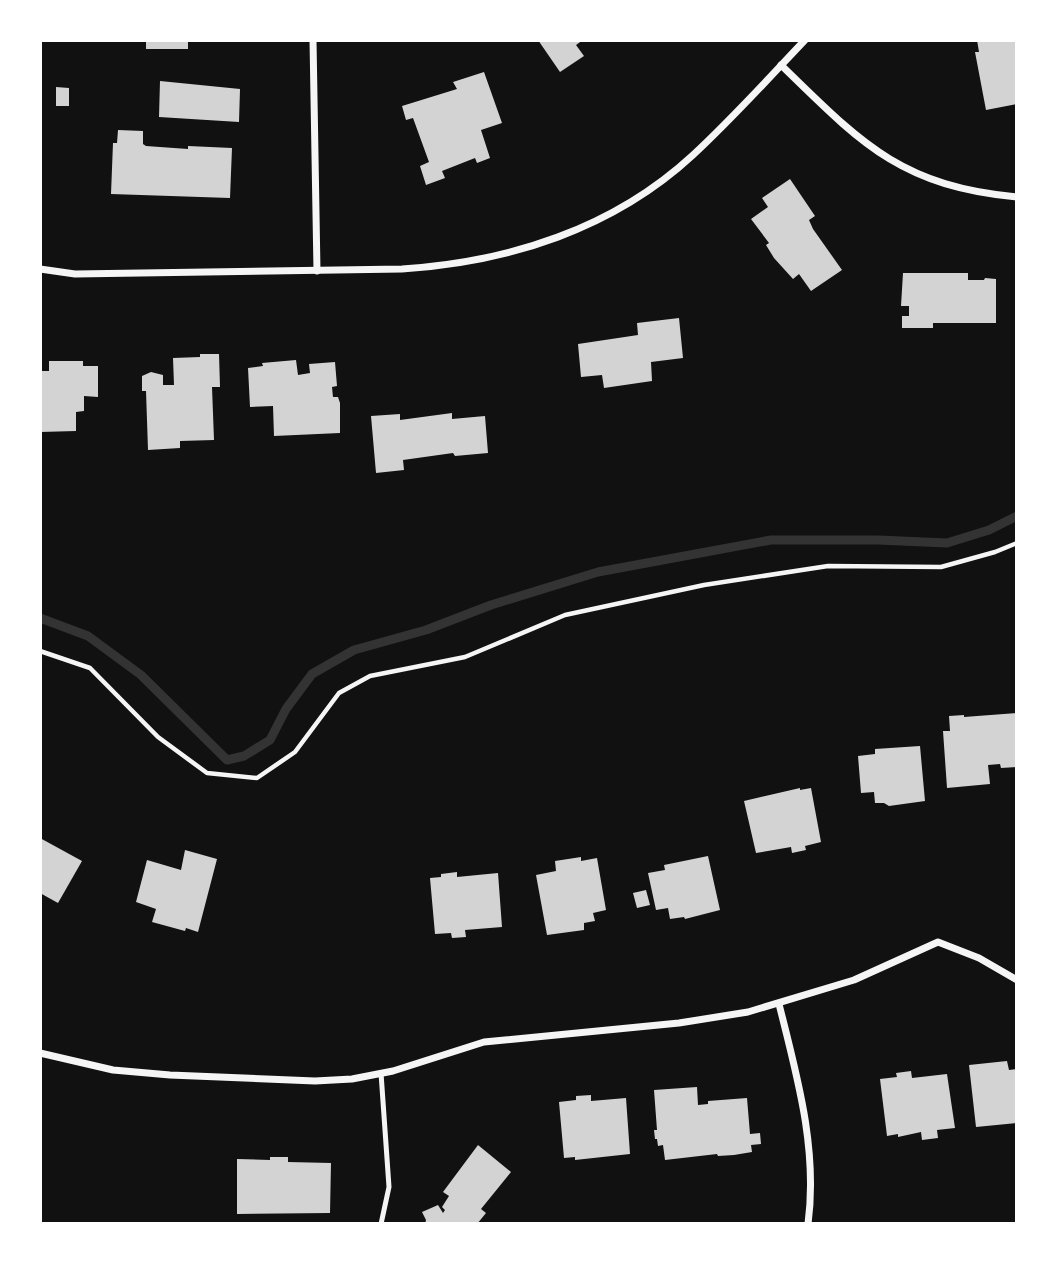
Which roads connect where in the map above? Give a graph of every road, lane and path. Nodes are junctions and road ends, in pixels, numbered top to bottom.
1 (313, 40) edge
2 (805, 40) edge
3 (781, 65) junction
4 (1017, 197) edge
5 (40, 269) edge
6 (317, 271) junction
7 (1017, 542) edge
8 (40, 651) edge
9 (1017, 979) edge
10 (779, 1004) junction
11 (40, 1053) edge
12 (381, 1073) junction
13 (381, 1224) edge
14 (808, 1224) edge

1 - 6 street
2 - 3 street
3 - 4 street
3 - 6 street
5 - 6 street
7 - 8 path
9 - 10 street
10 - 12 street
10 - 14 street
11 - 12 street
12 - 13 lane

